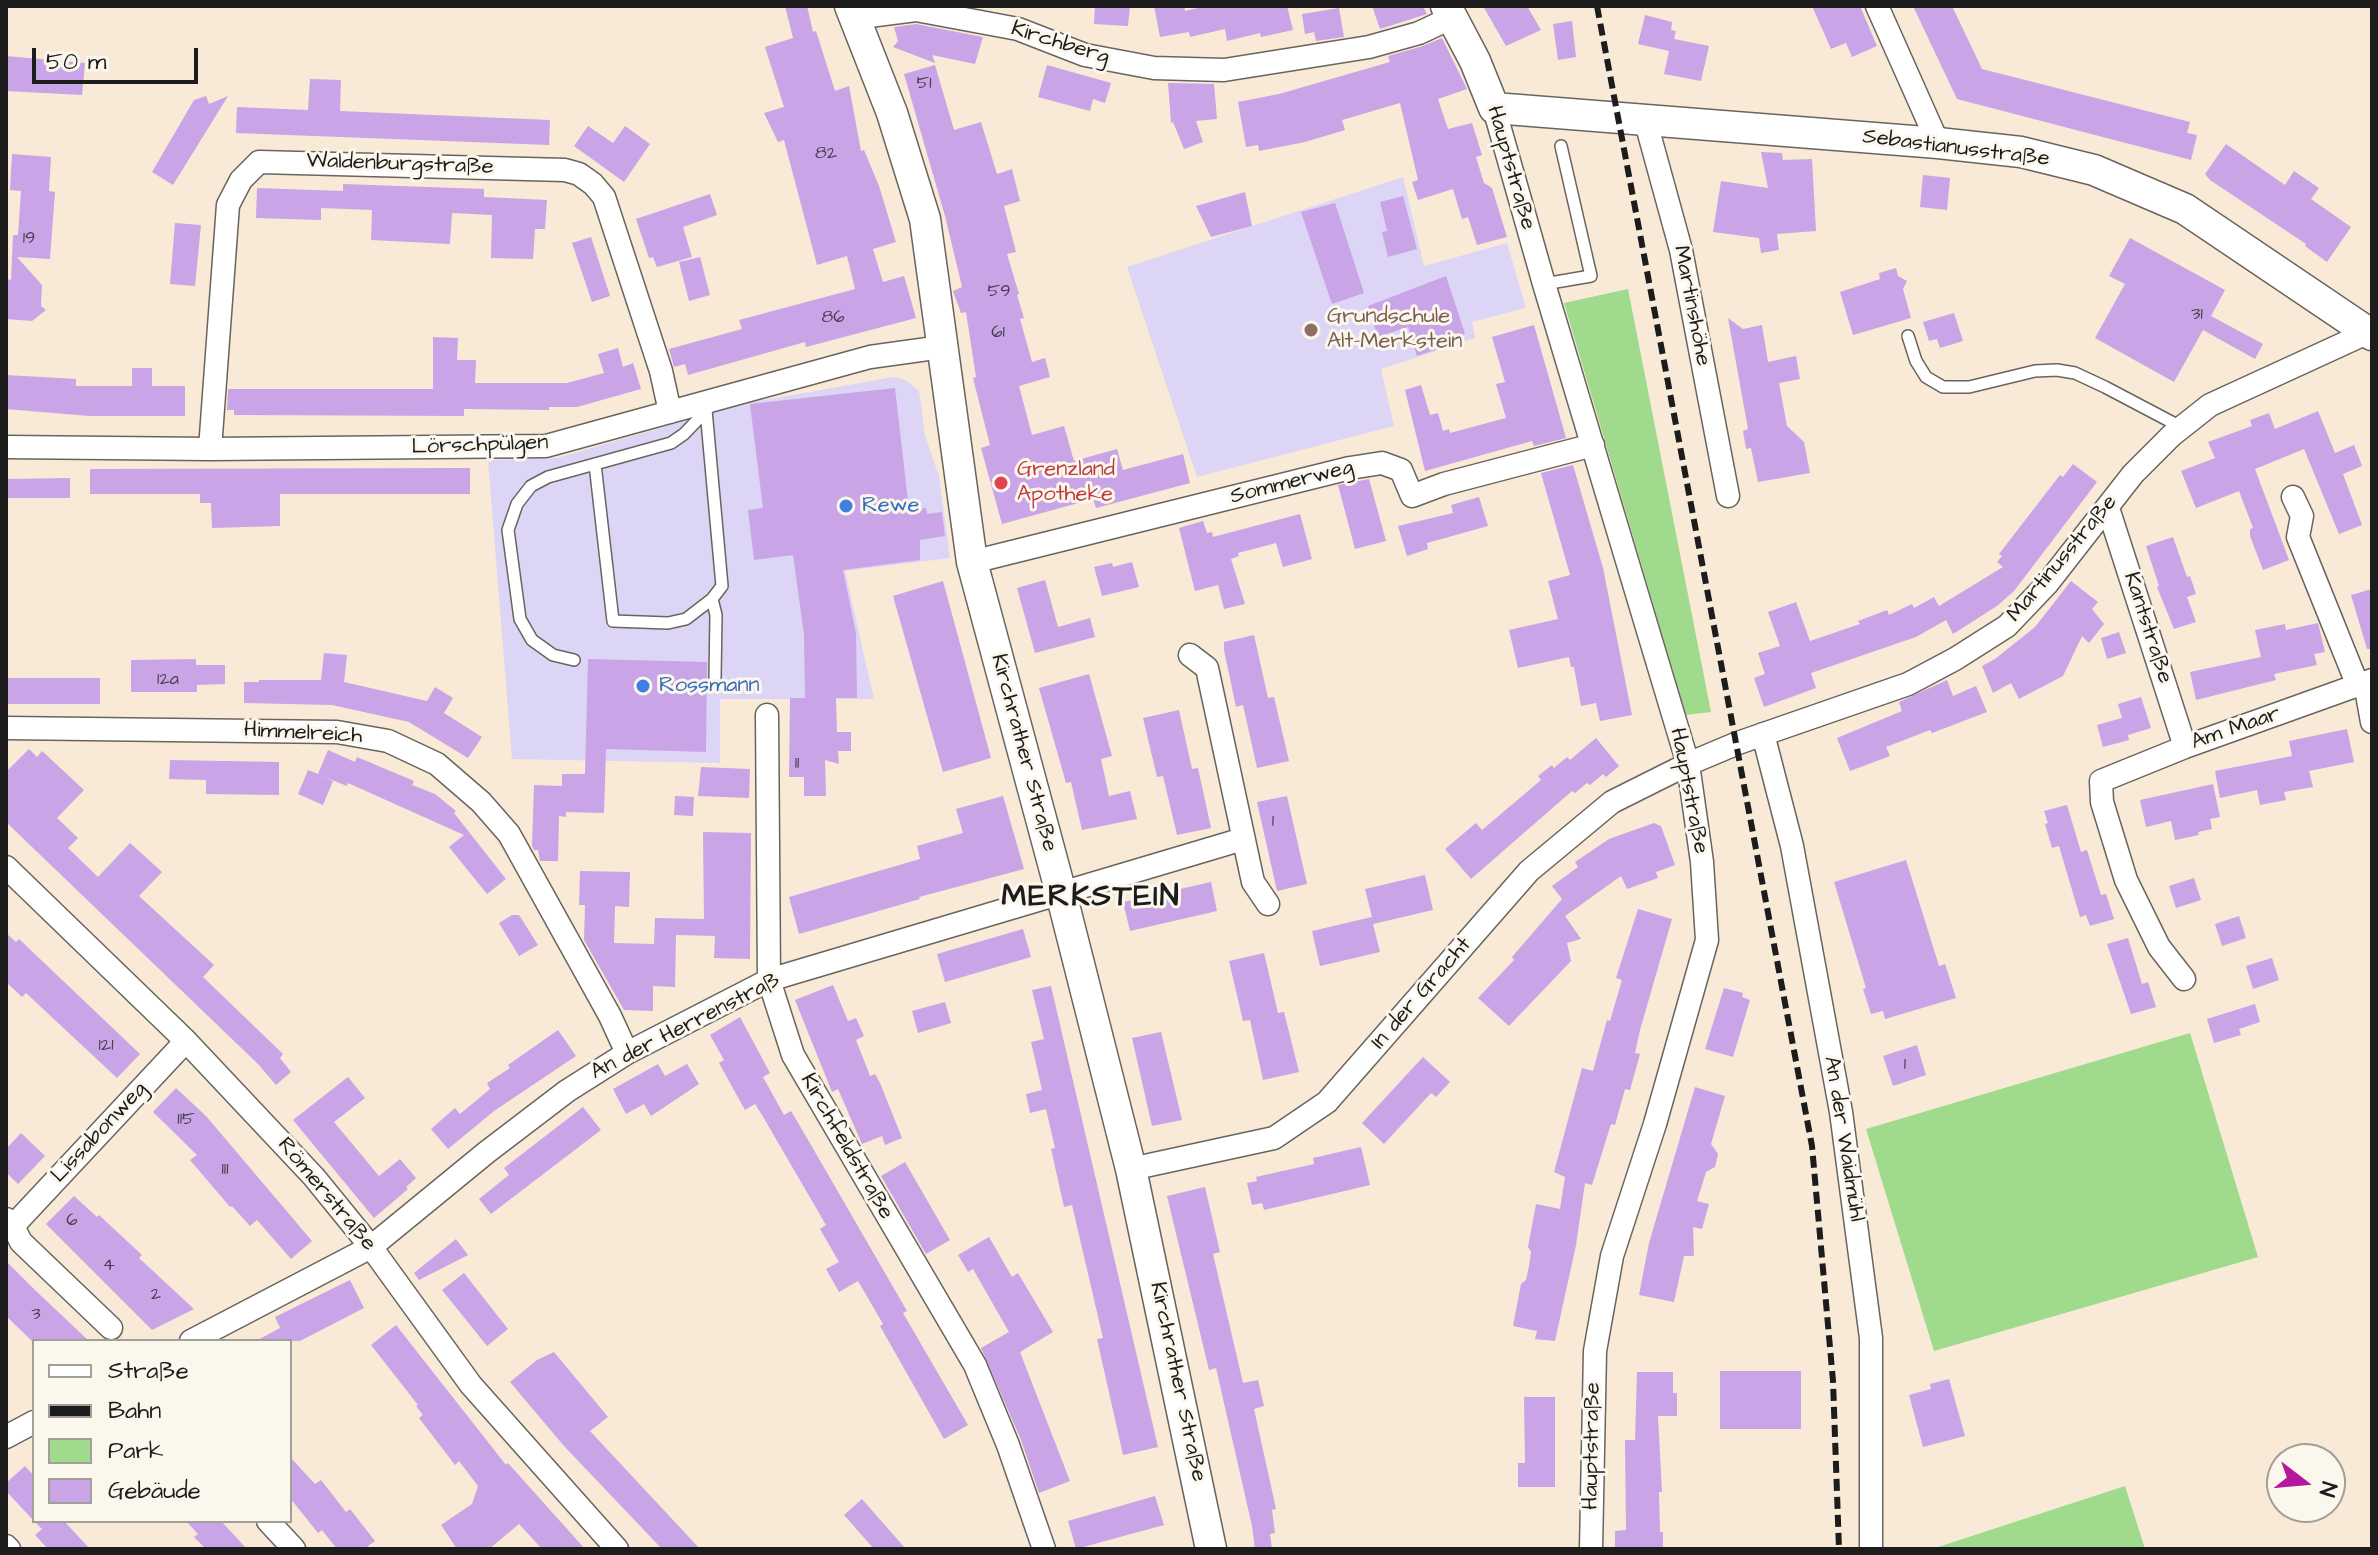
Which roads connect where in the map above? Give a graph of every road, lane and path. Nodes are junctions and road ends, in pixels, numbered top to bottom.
1 (1877, 6) edge
2 (851, 12) edge
3 (1450, 12) edge
4 (1494, 108) junction
5 (1645, 119) junction
6 (1938, 143) junction
7 (1561, 146) dead end
8 (1544, 284) junction
9 (2371, 333) edge
10 (1908, 336) dead end
11 (942, 347) junction
12 (714, 403) junction
13 (670, 412) junction
14 (2181, 427) junction
15 (1593, 445) junction
16 (6, 447) edge
17 (210, 449) junction
18 (595, 464) junction
19 (1728, 496) dead end
20 (2293, 497) dead end
21 (2108, 508) junction
22 (972, 562) junction
23 (712, 599) junction
24 (1190, 655) dead end
25 (574, 660) dead end
26 (715, 678) dead end
27 (2365, 683) edge
28 (767, 715) dead end
29 (2372, 722) edge
30 (6, 728) edge
31 (1763, 734) junction
32 (2185, 747) junction
33 (1688, 764) junction
34 (1243, 839) junction
35 (6, 867) edge
36 (1061, 893) junction
37 (1268, 904) dead end
38 (2184, 979) dead end
39 (769, 980) junction
40 (186, 1041) junction
41 (627, 1053) junction
42 (1131, 1169) junction
43 (10, 1222) edge
44 (371, 1247) junction
45 (111, 1328) dead end
46 (195, 1339) edge
47 (32, 1423) edge
48 (6, 1437) edge
49 (270, 1523) edge
50 (294, 1549) edge
51 (617, 1549) edge
52 (1044, 1549) edge
53 (1210, 1549) edge
54 (1591, 1549) edge
55 (1871, 1549) edge

1 - 6 street
2 - 3 street, Kirchberg
2 - 11 main road, Kirchrather Straße
3 - 4 main road, Hauptstraße
4 - 5 main road, Sebastianusstraße
4 - 8 street, Hauptstraße
5 - 6 main road, Sebastianusstraße
5 - 19 street, Martinshöhe
6 - 9 main road, Sebastianusstraße
7 - 8 lane
8 - 15 street, Hauptstraße
9 - 14 street, Martinusstraße
10 - 14 lane
11 - 12 street, Lörschpülgen
11 - 22 main road, Kirchrather Straße
12 - 13 street, Lörschpülgen
12 - 18 lane
12 - 23 lane
13 - 17 street, Lörschpülgen
13 - 17 street, Waldenburgstraße
14 - 21 street, Martinusstraße
15 - 22 street, Sommerweg
15 - 33 street, Hauptstraße
16 - 17 street, Lörschpülgen
18 - 23 lane
18 - 25 lane
20 - 27 street
21 - 31 street, Martinusstraße
21 - 32 street, Kantstraße
22 - 36 main road, Kirchrather Straße
23 - 26 lane
24 - 34 street
27 - 29 street
27 - 32 street, Am Maar
28 - 39 street, Kirchfeldstraße
30 - 41 street, Himmelreich
31 - 33 street, Martinusstraße
31 - 55 street, An der Waidmühl
32 - 38 street, Am Maar
33 - 42 street, In der Gracht
33 - 54 street, Hauptstraße
34 - 36 street, An der Herrenstraß
34 - 37 street
35 - 40 street, Römerstraße
36 - 39 street, An der Herrenstraß
36 - 42 main road, Kirchrather Straße
39 - 41 street, An der Herrenstraß
39 - 52 street, Kirchfeldstraße
40 - 43 street, Lissabonweg
40 - 44 street, Römerstraße
41 - 44 street, An der Herrenstraß
42 - 53 main road, Kirchrather Straße
43 - 45 street, Lissabonweg
44 - 46 street, An der Herrenstraß
44 - 51 street, Römerstraße
47 - 48 street
49 - 50 street

